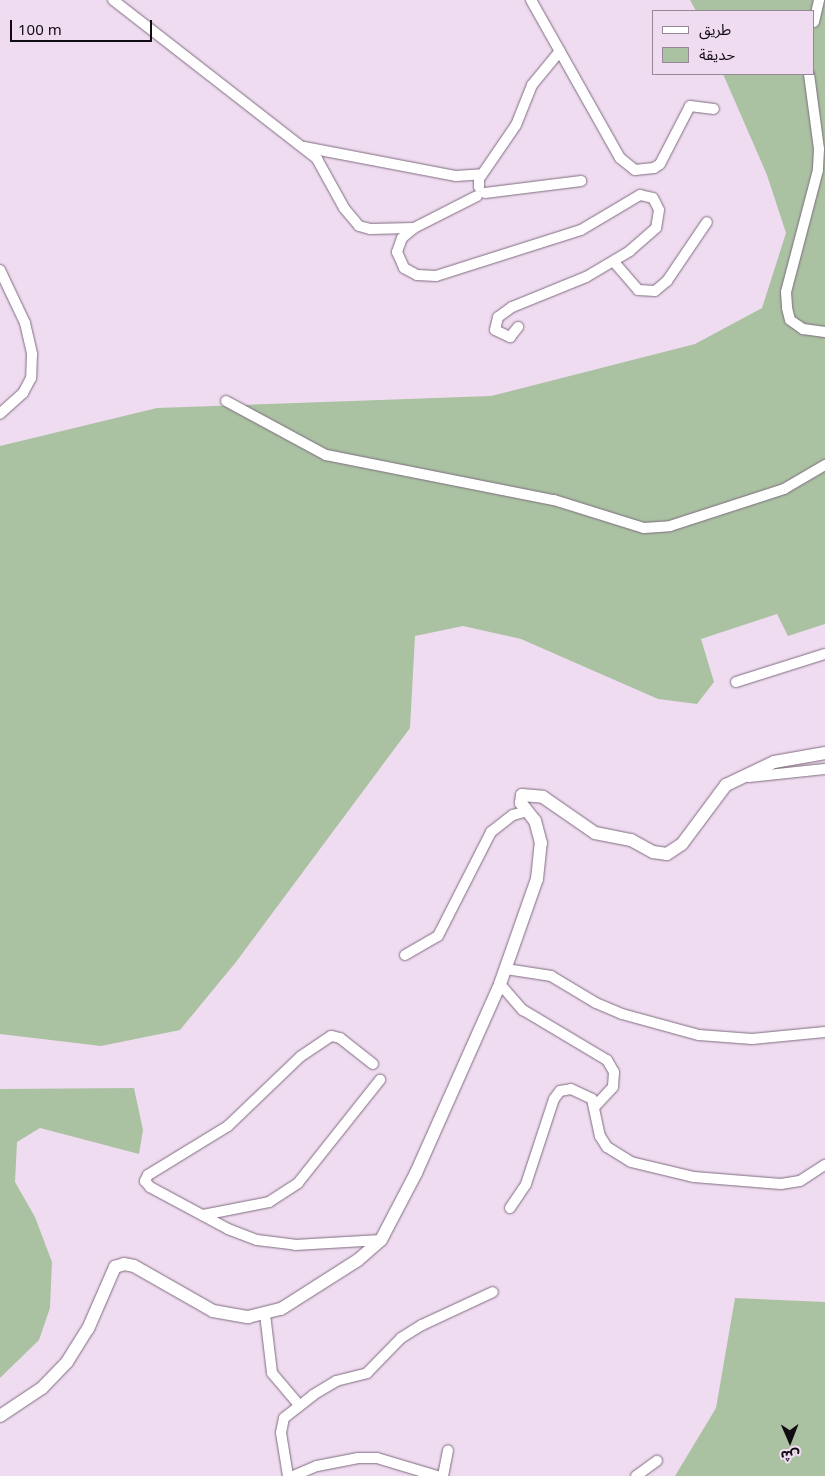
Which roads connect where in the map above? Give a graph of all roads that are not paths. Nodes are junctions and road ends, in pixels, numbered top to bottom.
1 (113, 0) edge
2 (531, 0) edge
3 (819, 0) edge
4 (815, 18) edge
5 (560, 51) junction
6 (809, 75) edge
7 (714, 109) dead end
8 (303, 147) junction
9 (482, 174) junction
10 (582, 181) dead end
11 (480, 192) junction
12 (707, 222) dead end
13 (414, 228) junction
14 (614, 262) junction
15 (0, 270) edge
16 (518, 327) dead end
17 (825, 332) edge
18 (226, 401) dead end
19 (0, 414) edge
20 (825, 465) edge
21 (825, 654) edge
22 (736, 682) dead end
23 (825, 752) edge
24 (825, 769) edge
25 (743, 777) junction
26 (527, 811) junction
27 (405, 955) dead end
28 (506, 969) junction
29 (500, 984) junction
30 (825, 1032) edge
31 (373, 1064) dead end
32 (380, 1080) dead end
33 (595, 1106) junction
34 (825, 1165) edge
35 (510, 1208) dead end
36 (203, 1215) junction
37 (381, 1240) junction
38 (493, 1292) dead end
39 (265, 1314) junction
40 (299, 1405) junction
41 (0, 1416) edge
42 (448, 1450) dead end
43 (657, 1461) dead end
44 (288, 1476) edge
45 (293, 1476) edge
46 (437, 1476) edge
47 (443, 1476) edge
48 (636, 1476) edge

1 - 8 street
2 - 5 street
3 - 4 street
5 - 7 street
5 - 9 street
6 - 17 street
8 - 9 street
8 - 13 street
9 - 11 street
10 - 11 street
11 - 13 street
12 - 14 street
13 - 14 street
14 - 16 street
15 - 19 street
18 - 20 street
21 - 22 street
23 - 25 main road
24 - 25 street
25 - 26 main road
26 - 27 street
26 - 28 main road
28 - 29 main road
28 - 30 street
29 - 33 street
29 - 37 main road
31 - 36 street
32 - 36 street
33 - 34 street
33 - 35 street
36 - 37 street
37 - 39 main road
38 - 40 street
39 - 40 street
39 - 41 main road
40 - 44 street
42 - 47 street
43 - 48 street
45 - 46 street

